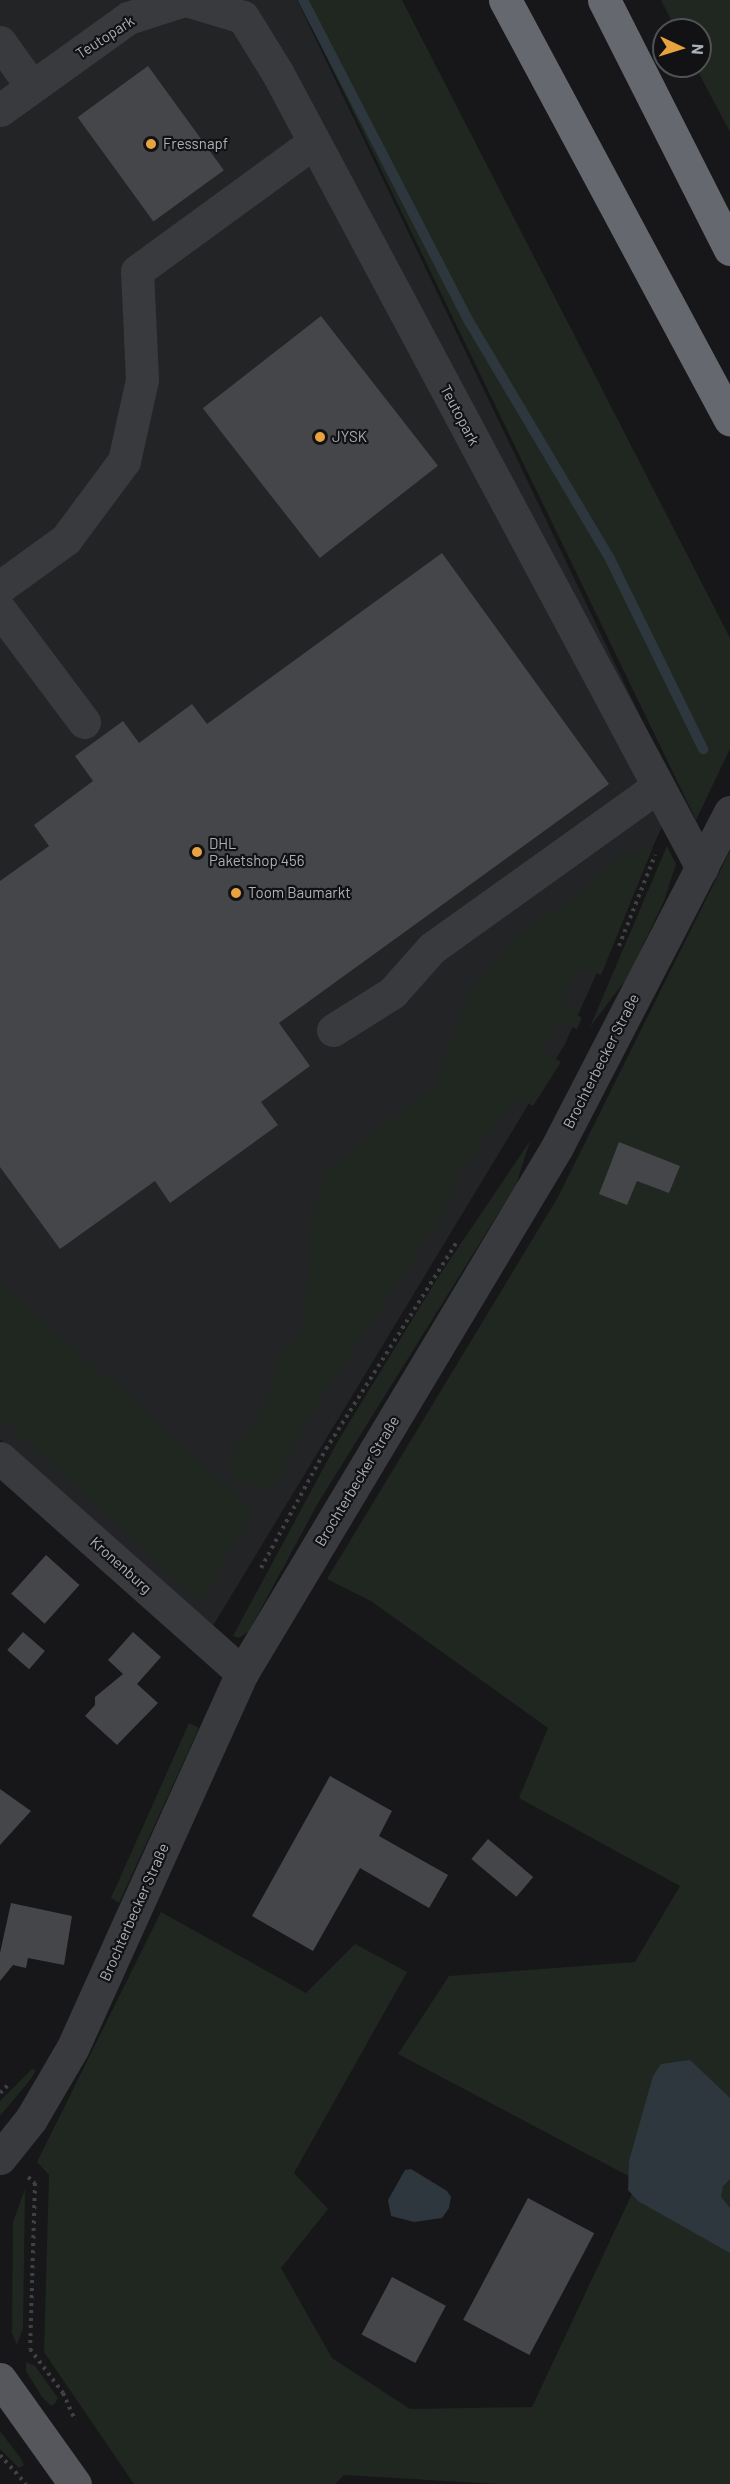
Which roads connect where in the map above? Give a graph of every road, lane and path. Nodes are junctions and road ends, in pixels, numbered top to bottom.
1 (185, 0) edge
2 (505, 0) edge
3 (604, 0) edge
4 (0, 42) edge
5 (32, 87) junction
6 (0, 110) edge
7 (314, 142) junction
8 (730, 249) edge
9 (730, 420) edge
10 (0, 587) edge
11 (0, 610) edge
12 (84, 722) dead end
13 (665, 799) junction
14 (730, 812) edge
15 (702, 868) junction
16 (615, 955) dead end
17 (333, 1030) dead end
18 (463, 1232) dead end
19 (0, 1458) edge
20 (255, 1579) dead end
21 (242, 1673) junction
22 (1, 2156) edge
23 (0, 2379) edge
24 (80, 2430) dead end
25 (0, 2455) edge
26 (26, 2484) edge
27 (75, 2484) edge

1 - 5 street, Teutopark
1 - 7 street, Teutopark
2 - 9 highway
3 - 8 highway
4 - 5 street
5 - 6 street, Teutopark
7 - 10 street
7 - 13 street, Teutopark
11 - 12 street
13 - 15 street, Teutopark
13 - 16 path
13 - 17 street
14 - 15 street, Brochterbecker Straße
15 - 21 street, Brochterbecker Straße
18 - 20 path
19 - 21 street, Kronenburg
21 - 22 street, Brochterbecker Straße
22 - 24 path
23 - 27 main road
25 - 26 path

